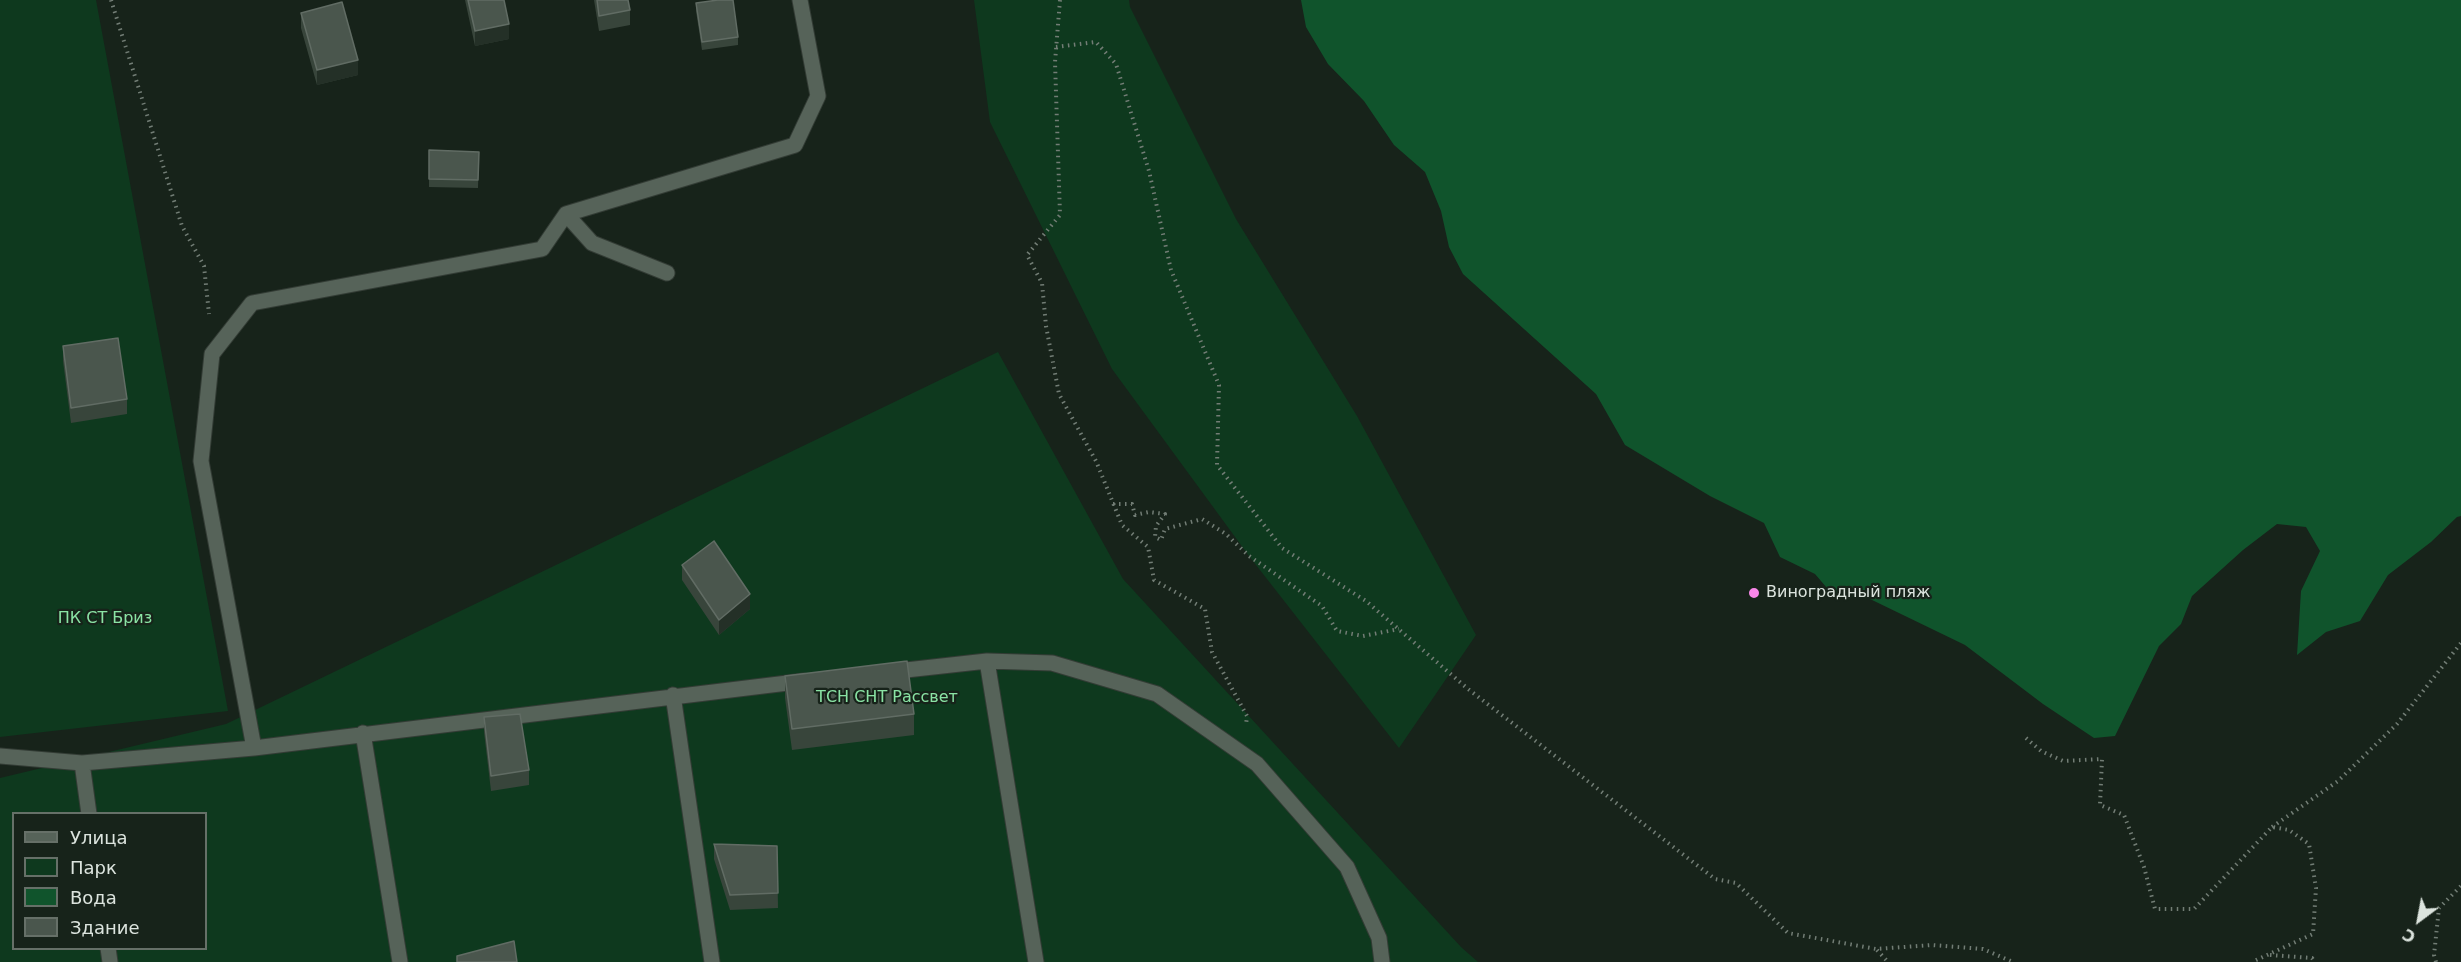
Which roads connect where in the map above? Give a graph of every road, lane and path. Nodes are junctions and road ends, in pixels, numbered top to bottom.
1 (111, 0) edge
2 (800, 0) edge
3 (1060, 0) edge
4 (1056, 47) junction
5 (566, 213) junction
6 (667, 273) dead end
7 (212, 354) junction
8 (1113, 504) junction
9 (1399, 630) junction
10 (2461, 643) edge
11 (987, 661) junction
12 (871, 674) edge
13 (824, 679) edge
14 (673, 695) junction
15 (363, 733) junction
16 (2026, 738) dead end
17 (254, 748) junction
18 (1241, 753) junction
19 (0, 756) edge
20 (82, 763) junction
21 (89, 812) edge
22 (2272, 827) junction
23 (2461, 886) edge
24 (1876, 950) junction
25 (2267, 955) junction
26 (400, 962) edge
27 (712, 962) edge
28 (1036, 962) edge
29 (1382, 962) edge
30 (1888, 962) edge
31 (2013, 962) edge
32 (2252, 962) edge
33 (2315, 962) edge
34 (2436, 962) edge

1 - 7 path
2 - 5 street
3 - 4 path
4 - 8 path
4 - 9 path
5 - 6 street
5 - 7 street
7 - 17 street
8 - 9 path
8 - 18 path
9 - 24 path
10 - 22 path
11 - 12 street
11 - 18 street
11 - 28 street
13 - 14 street
14 - 15 street
14 - 27 street
15 - 17 street
15 - 26 street
16 - 22 path
17 - 20 street
18 - 29 street
19 - 20 street
20 - 21 street
22 - 25 path
23 - 34 path
24 - 30 path
24 - 31 path
25 - 32 path
25 - 33 path

